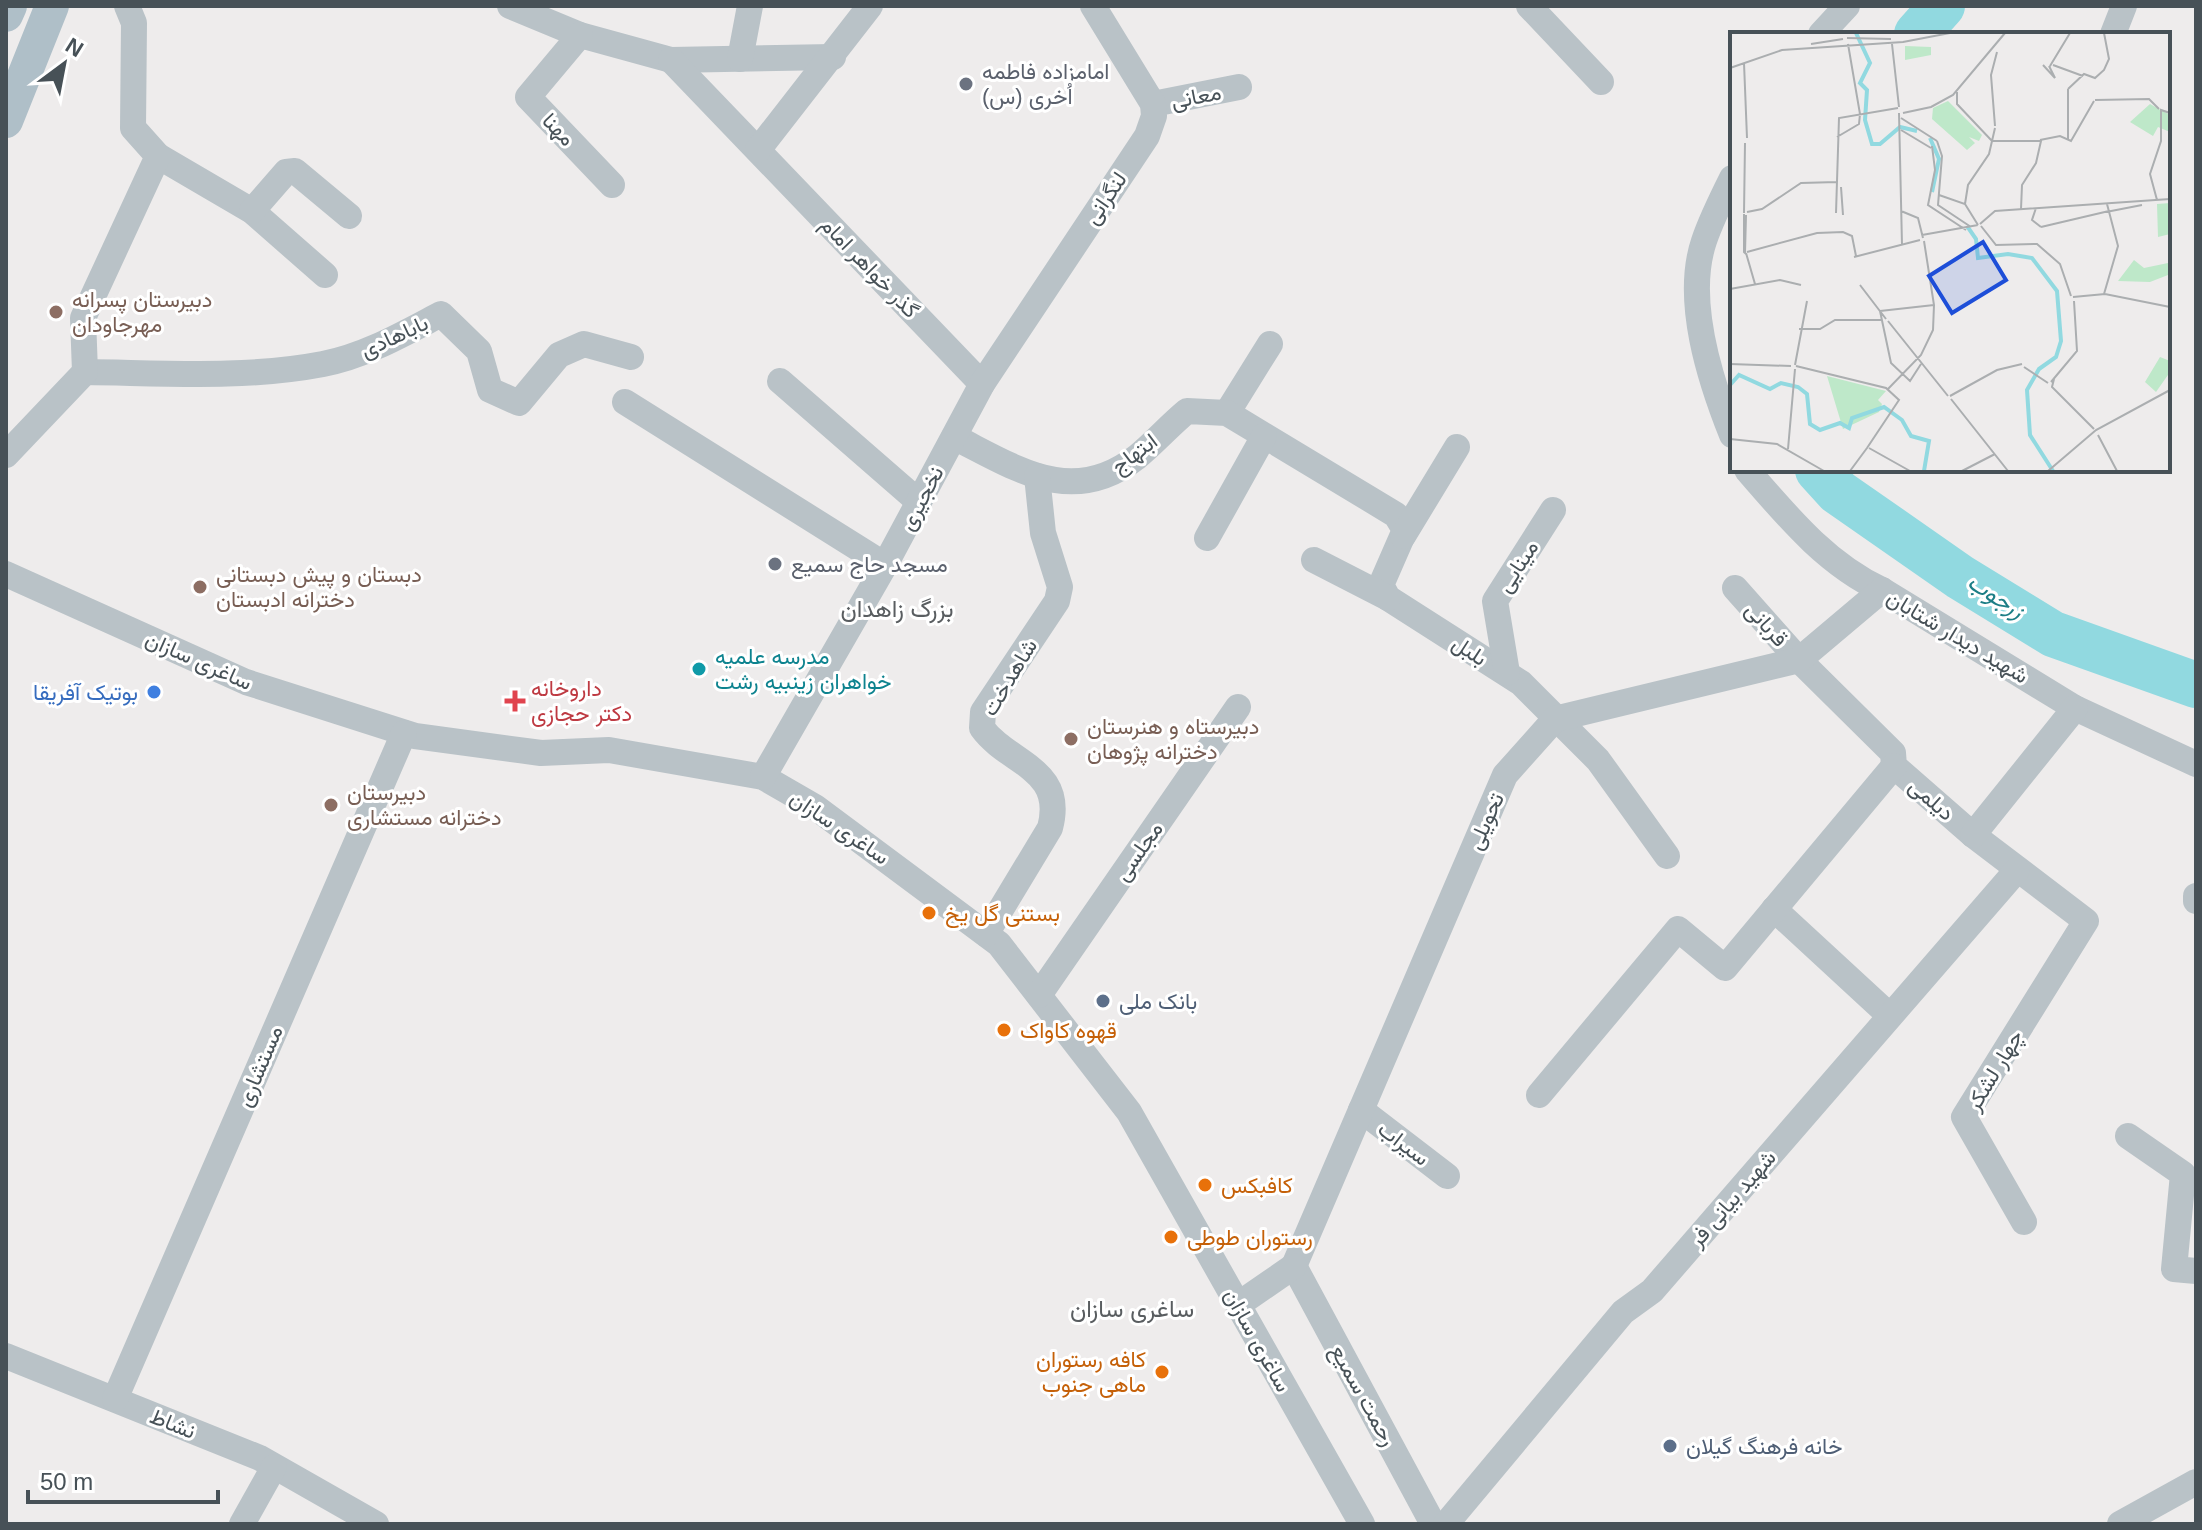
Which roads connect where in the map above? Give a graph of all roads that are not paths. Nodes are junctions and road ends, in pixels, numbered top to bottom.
1 (10, 6) edge
2 (52, 6) edge
3 (127, 6) edge
4 (510, 6) edge
5 (750, 6) edge
6 (870, 6) edge
7 (1093, 6) edge
8 (1529, 6) edge
9 (1847, 6) edge
10 (2124, 6) edge
11 (6, 15) edge
12 (566, 22) edge
13 (1823, 32) edge
14 (2114, 32) edge
15 (833, 57) junction
16 (740, 59) junction
17 (671, 60) junction
18 (1601, 82) dead end
19 (1239, 87) dead end
20 (1153, 104) junction
21 (6, 121) edge
22 (758, 150) junction
23 (158, 156) junction
24 (1730, 182) edge
25 (612, 185) dead end
26 (252, 211) junction
27 (349, 216) dead end
28 (325, 275) dead end
29 (1270, 344) dead end
30 (631, 357) dead end
31 (85, 372) junction
32 (780, 381) dead end
33 (982, 384) junction
34 (625, 402) dead end
35 (1227, 413) junction
36 (1730, 429) edge
37 (1264, 436) junction
38 (954, 437) junction
39 (1457, 447) dead end
40 (6, 455) edge
41 (1749, 472) edge
42 (1037, 476) junction
43 (919, 502) junction
44 (1553, 510) dead end
45 (1403, 536) junction
46 (1207, 538) dead end
47 (1314, 560) dead end
48 (885, 565) junction
49 (6, 574) edge
50 (1735, 588) dead end
51 (1882, 590) junction
52 (1385, 592) junction
53 (1799, 660) junction
54 (1507, 673) junction
55 (1238, 707) dead end
56 (2075, 708) junction
57 (1555, 719) junction
58 (404, 733) junction
59 (2196, 764) edge
60 (1894, 766) junction
61 (763, 777) junction
62 (1973, 835) junction
63 (1667, 856) dead end
64 (2017, 870) junction
65 (1774, 909) junction
66 (2086, 921) joint
67 (986, 934) junction
68 (1039, 995) junction
69 (1889, 1015) junction
70 (1539, 1095) dead end
71 (1361, 1110) junction
72 (2128, 1136) dead end
73 (1447, 1176) dead end
74 (2024, 1222) dead end
75 (1294, 1266) junction
76 (2196, 1271) edge
77 (1239, 1304) junction
78 (6, 1356) edge
79 (115, 1399) junction
80 (274, 1467) junction
81 (2196, 1482) edge
82 (242, 1524) edge
83 (376, 1524) edge
84 (1362, 1524) edge
85 (1433, 1524) edge
86 (1446, 1524) edge
87 (2120, 1524) edge

1 - 11 main road
2 - 21 main road
3 - 23 street
4 - 12 street
5 - 16 street
6 - 15 street
7 - 20 street
8 - 18 street
9 - 13 street
10 - 14 street
12 - 17 street
12 - 25 street, مهنا
15 - 16 street
15 - 22 street
16 - 17 street
17 - 22 street, گذر خواهر امام
19 - 20 street, معانی
20 - 33 street, لنگرانی
22 - 33 street, گذر خواهر امام
23 - 26 street
23 - 31 street
24 - 36 street
26 - 27 street
26 - 28 street
29 - 35 street
30 - 31 street, باباهادی
31 - 40 street
32 - 43 street
33 - 38 street, نخجیری
34 - 48 street
35 - 37 street, ابتهاج
35 - 42 street, ابتهاج
37 - 45 street, ابتهاج
37 - 46 street
38 - 42 street, ابتهاج
38 - 43 street, نخجیری
39 - 45 street
41 - 51 street, شهید دیدار شتابان
42 - 67 street, شاهدخت
43 - 48 street, نخجیری
44 - 54 street, مینایی
45 - 52 street
47 - 52 street, بلبل
48 - 61 street, نخجیری
49 - 58 street, ساغری سازان
50 - 53 street, قربانی
51 - 53 street
51 - 56 street, شهید دیدار شتابان
52 - 54 street, بلبل
53 - 57 street
53 - 60 street, دیلمی
54 - 57 street, بلبل
55 - 68 street, مجلسی
56 - 59 street, شهید دیدار شتابان
56 - 62 street
57 - 63 street, بلبل
57 - 71 street, تحویلی
58 - 61 street, ساغری سازان
58 - 79 street, مستشاری
60 - 62 street, دیلمی
60 - 65 street
61 - 67 street, ساغری سازان
62 - 64 street, دیلمی
64 - 66 street, دیلمی
64 - 69 street, شهید بیانی فر
65 - 69 street
65 - 70 street
66 - 74 street, چهار لشکر
67 - 68 street, ساغری سازان
68 - 77 street, ساغری سازان
69 - 86 street, شهید بیانی فر
71 - 73 street, سیراب
71 - 75 street, تحویلی
72 - 76 street
75 - 77 street
75 - 85 street, رحمت سمیع
77 - 84 street, ساغری سازان
78 - 79 street, نشاط
79 - 80 street, نشاط
80 - 82 street
80 - 83 street, نشاط
81 - 87 street

